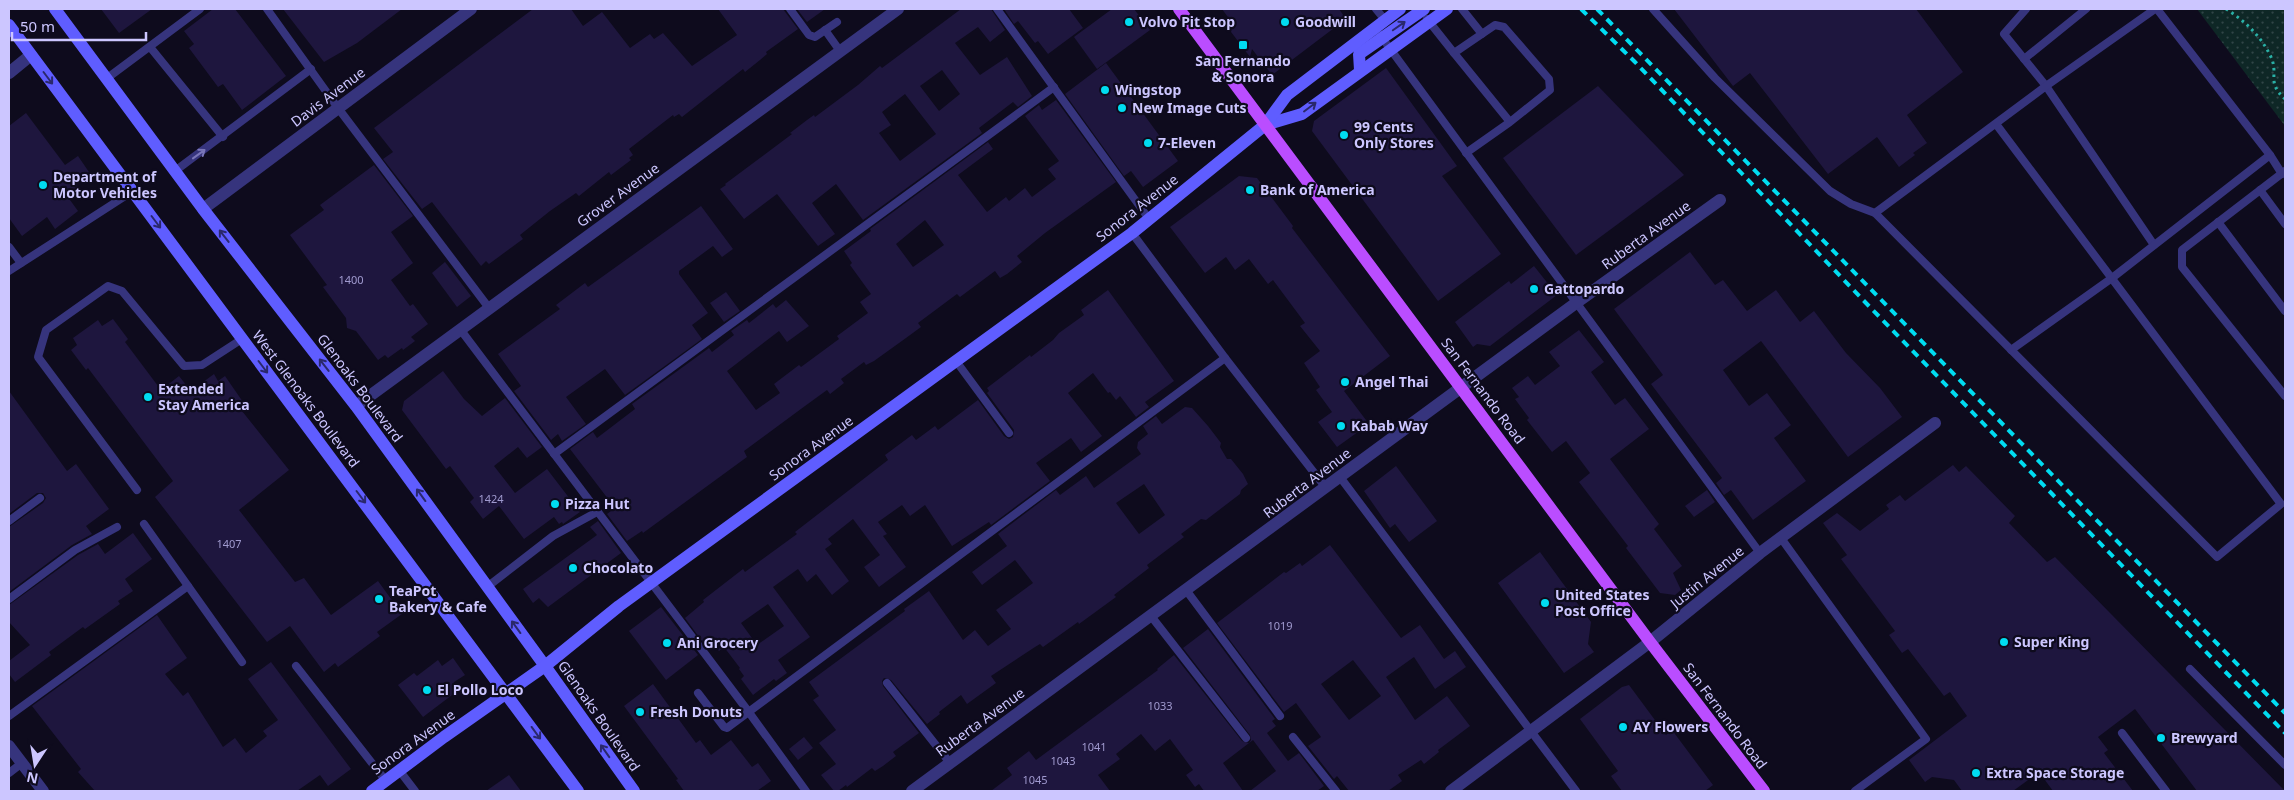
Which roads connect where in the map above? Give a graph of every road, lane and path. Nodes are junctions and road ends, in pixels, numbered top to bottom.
1 (55, 9) edge
2 (200, 9) edge
3 (267, 9) edge
4 (471, 9) edge
5 (790, 9) edge
6 (898, 9) edge
7 (997, 9) edge
8 (1179, 9) edge
9 (1376, 9) edge
10 (1400, 9) edge
11 (1421, 9) edge
12 (1447, 9) edge
13 (1462, 9) edge
14 (1653, 9) edge
15 (2026, 9) edge
16 (2086, 9) edge
17 (2156, 9) edge
18 (2226, 9) edge
19 (1385, 20) junction
20 (838, 22) dead end
21 (1429, 22) junction
22 (9, 25) edge
23 (825, 30) junction
24 (1378, 33) junction
25 (1482, 34) junction
26 (150, 46) junction
27 (1390, 49) junction
28 (840, 52) junction
29 (1454, 53) junction
30 (31, 55) junction
31 (2024, 59) junction
32 (311, 70) junction
33 (1360, 70) junction
34 (9, 73) edge
35 (106, 79) junction
36 (2046, 86) junction
37 (1054, 87) junction
38 (2285, 99) edge
39 (338, 108) junction
40 (1510, 122) junction
41 (1265, 124) junction
42 (1996, 124) junction
43 (223, 137) junction
44 (1466, 153) junction
45 (2270, 155) junction
46 (175, 171) junction
47 (2283, 172) edge
48 (2260, 190) junction
49 (133, 192) junction
50 (1720, 200) dead end
51 (203, 209) junction
52 (1875, 213) junction
53 (1149, 218) junction
54 (2218, 222) junction
55 (2285, 224) edge
56 (1132, 233) junction
57 (2154, 245) junction
58 (9, 247) edge
59 (21, 263) junction
60 (9, 271) edge
61 (2112, 278) junction
62 (1576, 303) junction
63 (489, 308) junction
64 (2285, 310) edge
65 (460, 329) junction
66 (242, 338) junction
67 (2011, 350) junction
68 (1225, 358) junction
69 (956, 361) junction
70 (1461, 388) junction
71 (2285, 396) edge
72 (356, 406) junction
73 (1935, 423) dead end
74 (1009, 432) dead end
75 (554, 454) junction
76 (1340, 477) junction
77 (1326, 488) junction
78 (137, 490) dead end
79 (40, 498) dead end
80 (597, 512) junction
81 (9, 521) edge
82 (144, 524) dead end
83 (117, 527) dead end
84 (1781, 538) junction
85 (1760, 554) junction
86 (651, 583) junction
87 (188, 586) junction
88 (487, 587) junction
89 (1186, 590) junction
90 (9, 600) edge
91 (1151, 616) junction
92 (1650, 642) junction
93 (242, 662) dead end
94 (296, 666) dead end
95 (545, 666) junction
96 (2190, 669) dead end
97 (887, 683) dead end
98 (698, 693) dead end
99 (507, 694) junction
100 (748, 711) junction
101 (9, 716) edge
102 (1280, 716) dead end
103 (1532, 732) junction
104 (2122, 733) dead end
105 (1294, 737) dead end
106 (1246, 738) dead end
107 (9, 746) edge
108 (22, 763) junction
109 (950, 763) junction
110 (2285, 765) edge
111 (399, 770) junction
112 (9, 773) edge
113 (386, 781) junction
114 (43, 791) edge
115 (372, 791) edge
116 (415, 791) edge
117 (578, 791) edge
118 (634, 791) edge
119 (806, 791) edge
120 (912, 791) edge
121 (1336, 791) edge
122 (1451, 791) edge
123 (1576, 791) edge
124 (1764, 791) edge
125 (1855, 791) edge
126 (2166, 791) edge

1 - 35 main road, Glenoaks Boulevard
2 - 26 lane
3 - 32 lane
4 - 39 street, Davis Avenue
5 - 23 lane
6 - 28 street, Grover Avenue
7 - 37 lane
8 - 41 main road, San Fernando Road
9 - 19 lane
10 - 19 main road, Sonora Avenue
11 - 21 lane
24 -> 11 main road
12 - 21 main road, Sonora Avenue
13 - 25 lane
14 - 52 lane
15 - 31 lane
16 - 31 lane
17 - 36 lane
17 - 45 lane
18 - 38 path
19 - 24 main road, Sonora Avenue
20 - 23 lane
21 - 27 main road, Sonora Avenue
21 - 29 lane
22 - 30 main road, West Glenoaks Boulevard
23 - 28 lane
24 - 27 lane
24 - 33 main road
24 - 41 main road, Sonora Avenue
25 - 29 lane
25 - 40 lane
26 - 35 lane
26 - 43 lane
27 - 33 main road, Sonora Avenue
27 - 44 lane
28 - 63 street, Grover Avenue
29 - 40 lane
30 - 34 street
30 -> 49 main road, West Glenoaks Boulevard
31 - 36 lane
32 - 39 lane
32 - 43 lane
41 -> 33 main road, Sonora Avenue
35 - 46 main road, Glenoaks Boulevard
36 - 42 lane
36 - 57 lane
37 - 53 lane
37 - 75 lane
39 - 51 street, Davis Avenue
39 - 63 lane
40 - 44 lane
41 - 53 main road, Sonora Avenue
41 - 70 main road, San Fernando Road
42 - 52 lane
42 - 61 lane
46 -> 43 lane
44 - 62 lane
45 - 47 lane
45 - 57 lane
46 - 51 main road, Glenoaks Boulevard
47 - 48 lane
48 - 54 lane
48 - 55 lane
49 - 59 lane
49 -> 66 main road, West Glenoaks Boulevard
50 - 62 street, Ruberta Avenue
72 -> 51 main road, Glenoaks Boulevard
52 - 67 lane
53 - 56 main road, Sonora Avenue
54 - 64 lane
54 - 71 lane
56 - 68 lane
56 - 69 main road, Sonora Avenue
57 - 61 lane
58 - 59 lane
59 - 60 lane
61 - 67 lane
61 - 67 lane
62 - 70 street, Ruberta Avenue
62 - 85 lane
63 - 65 street, Grover Avenue
65 - 72 street, Grover Avenue
65 - 75 lane
66 - 78 lane
66 -> 99 main road, West Glenoaks Boulevard
68 - 77 lane
68 - 100 lane
69 - 74 lane
69 - 86 main road, Sonora Avenue
70 - 76 street, Ruberta Avenue
70 - 92 main road, San Fernando Road
88 -> 72 main road, Glenoaks Boulevard
73 - 84 street, Justin Avenue
75 - 80 lane
76 - 77 street, Ruberta Avenue
76 - 103 lane
77 - 89 street, Ruberta Avenue
79 - 81 lane
80 - 86 lane
80 - 88 lane
82 - 87 lane
83 - 90 lane
84 - 85 street, Justin Avenue
84 - 125 lane
85 - 92 street, Justin Avenue
86 - 95 main road, Sonora Avenue
86 - 100 lane
87 - 93 lane
87 - 101 lane
95 -> 88 main road, Glenoaks Boulevard
89 - 91 street, Ruberta Avenue
89 - 102 lane
91 - 106 lane
91 - 109 street, Ruberta Avenue
92 - 103 street, Justin Avenue
92 - 124 main road, San Fernando Road
94 - 113 lane
95 - 99 main road, Sonora Avenue
118 -> 95 main road, Glenoaks Boulevard
96 - 110 lane
97 - 109 lane
98 - 100 lane
99 - 111 main road, Sonora Avenue
99 -> 117 main road, West Glenoaks Boulevard
100 - 119 lane
103 - 122 street, Justin Avenue
103 - 123 lane
104 - 126 lane
105 - 121 lane
107 - 108 street
108 - 112 lane
108 - 114 street
109 - 120 street, Ruberta Avenue
111 - 113 main road, Sonora Avenue
111 - 116 lane
113 - 115 main road, Sonora Avenue

